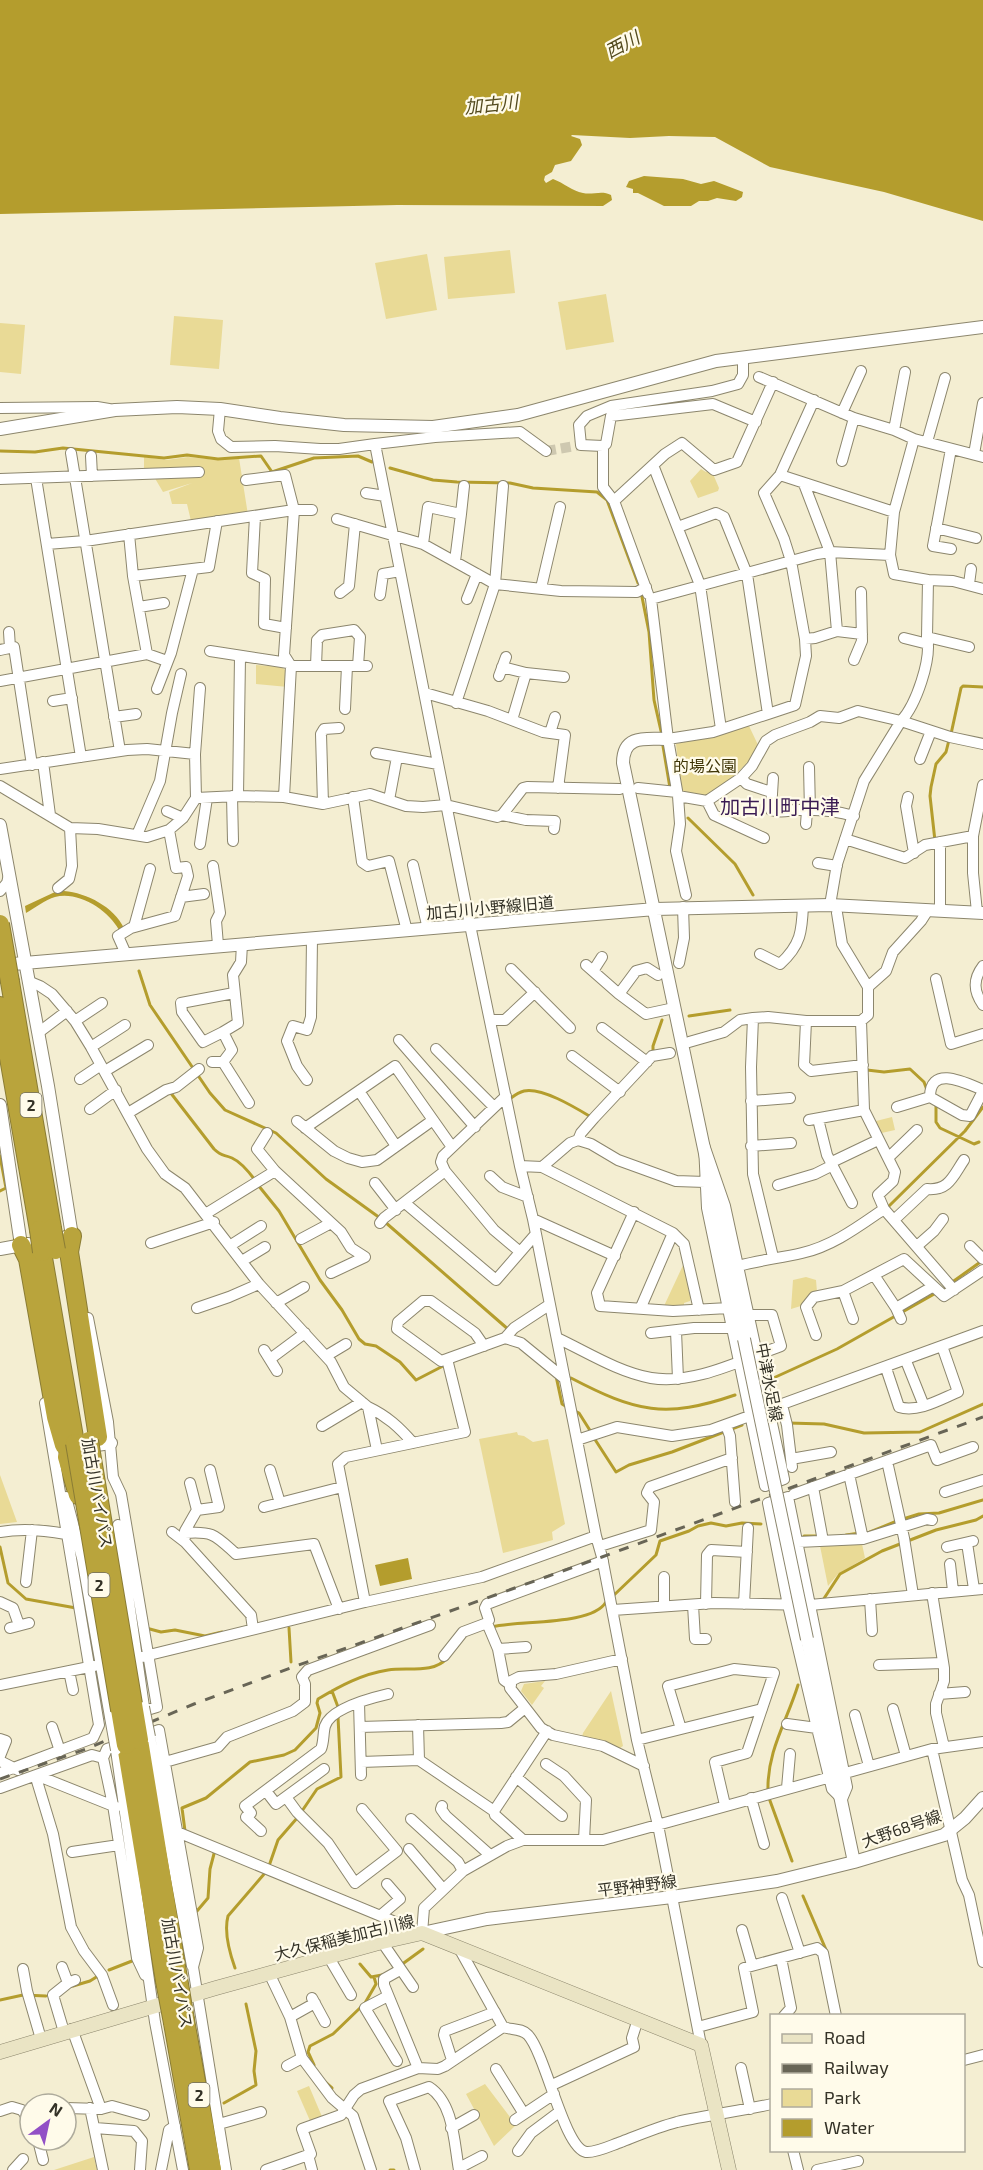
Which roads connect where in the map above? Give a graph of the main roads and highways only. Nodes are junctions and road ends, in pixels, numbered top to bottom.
1 (0, 924) edge
2 (0, 1006) edge
3 (46, 1229) junction
4 (72, 1236) road end
5 (21, 1245) road end
6 (82, 1443) junction
7 (133, 1743) junction
8 (179, 2022) junction
9 (0, 2052) edge
10 (199, 2170) edge
11 (212, 2170) edge
12 (729, 2170) edge

1 - 3 highway, 加古川バイパス / 2, bridge
2 - 3 highway, 加古川バイパス / 2
3 - 6 highway, 加古川バイパス / 2, bridge
4 - 6 highway
5 - 6 highway
6 - 7 highway, 加古川バイパス / 2, bridge
6 - 7 highway, 加古川バイパス / 2, bridge
7 - 8 highway, 加古川バイパス / 2, bridge
8 - 10 highway, 加古川バイパス / 2
8 - 11 highway, 加古川バイパス / 2
9 - 12 main road, 大久保稲美加古川線

